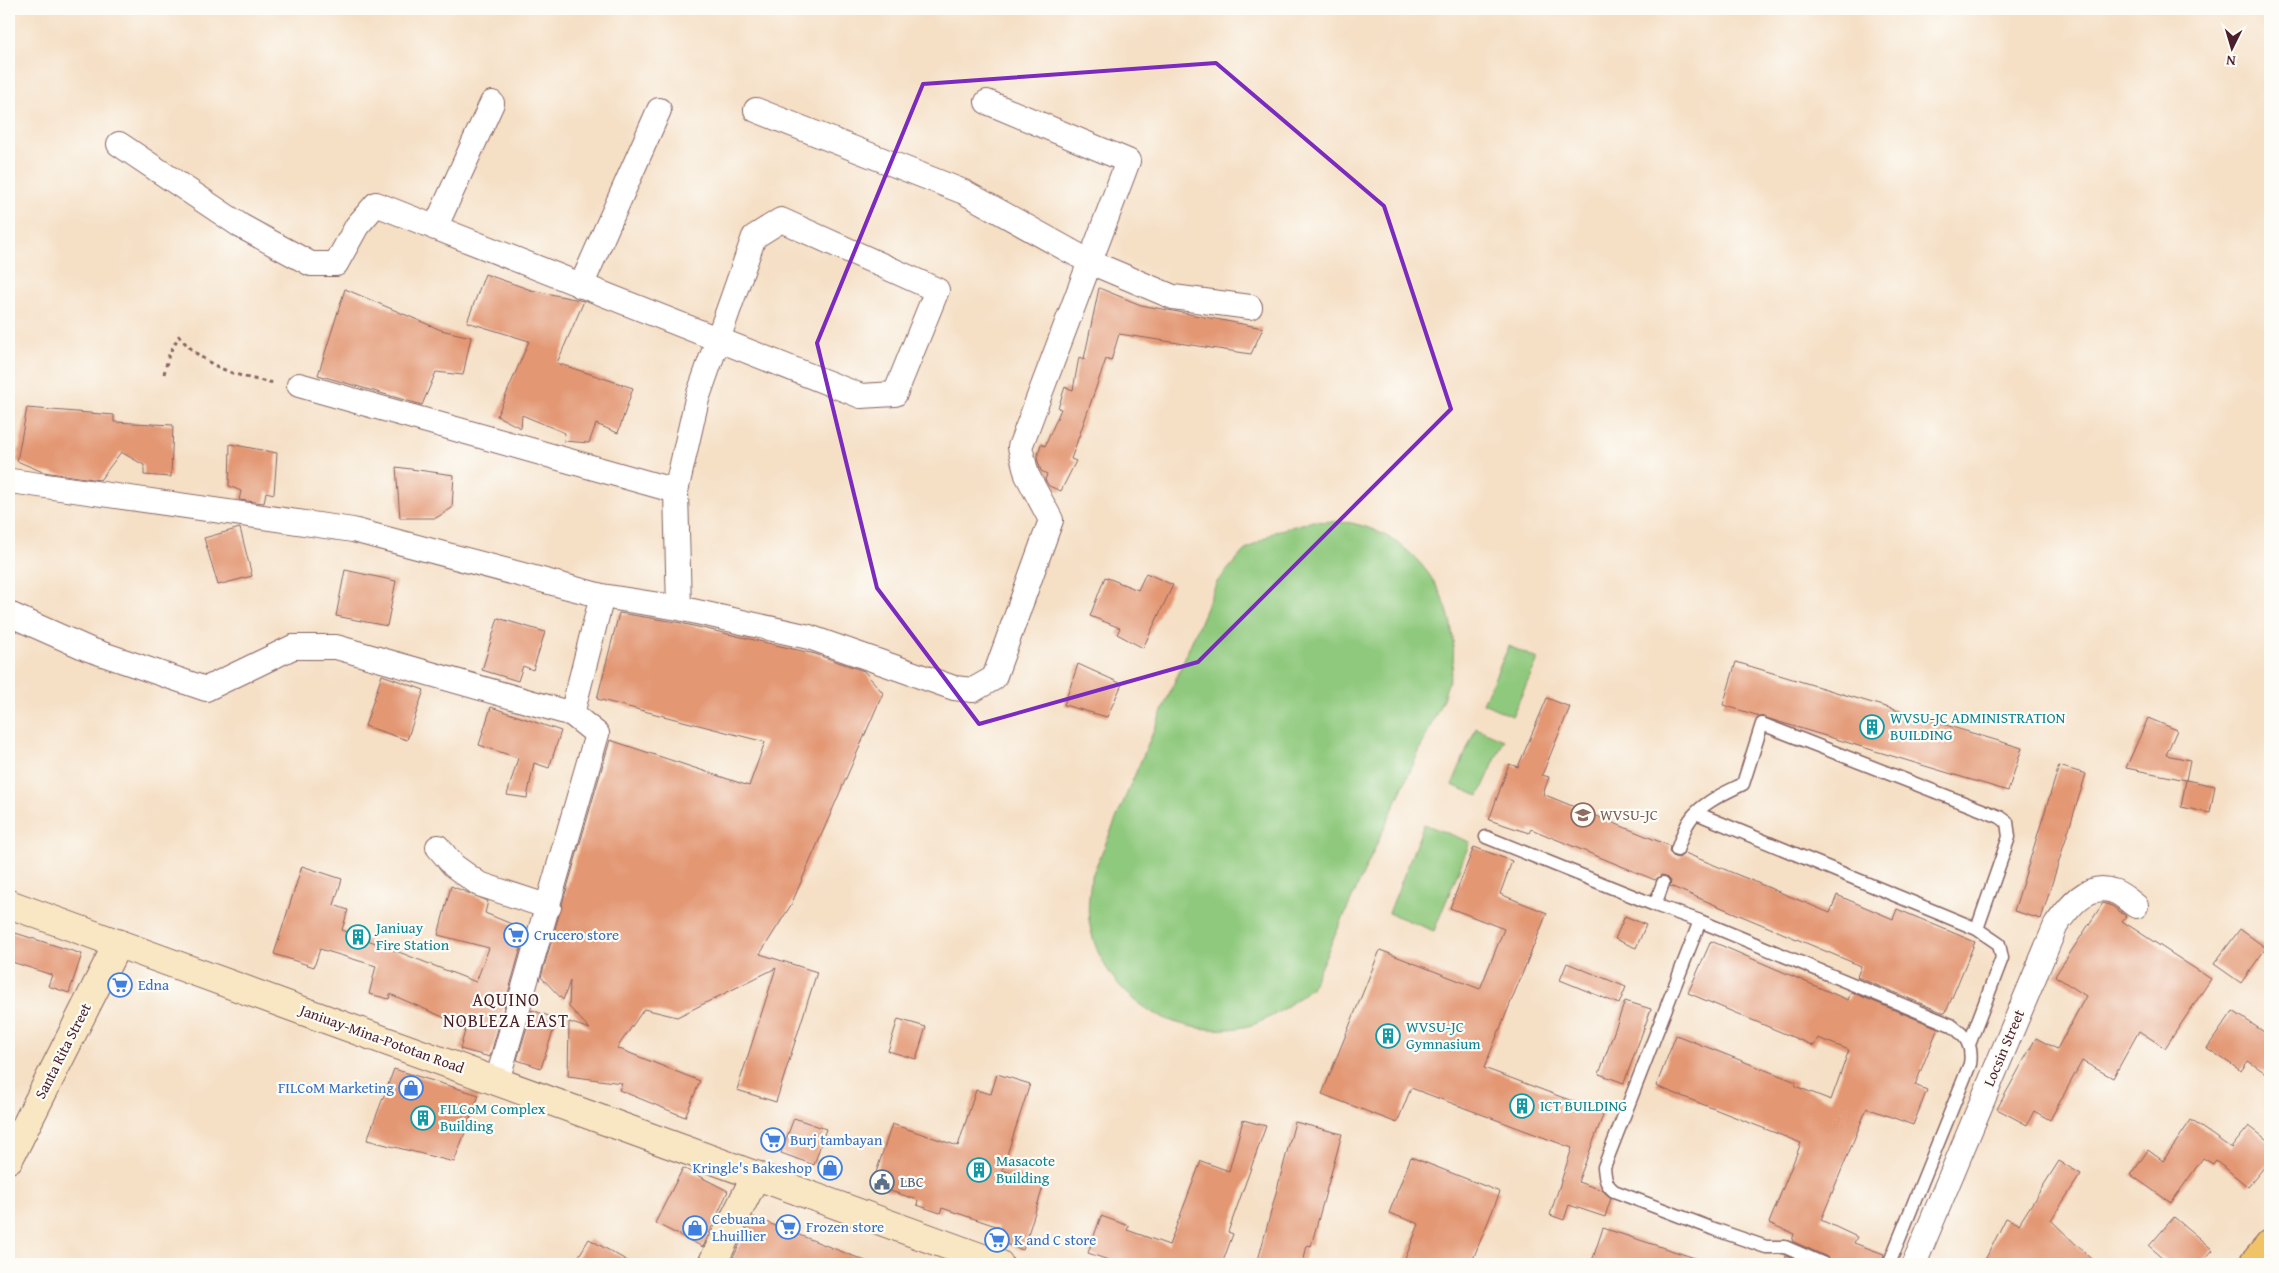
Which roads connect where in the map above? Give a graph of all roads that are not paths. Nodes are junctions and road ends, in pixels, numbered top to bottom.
1 (987, 102) dead end
2 (492, 103) dead end
3 (659, 110) dead end
4 (756, 110) dead end
5 (119, 144) dead end
6 (435, 228) junction
7 (1090, 262) junction
8 (581, 286) junction
9 (1250, 307) dead end
10 (717, 341) junction
11 (299, 386) road end
12 (11, 481) dead end
13 (676, 491) junction
14 (602, 596) junction
15 (679, 608) junction
16 (9, 614) edge
17 (572, 714) junction
18 (1696, 813) junction
19 (1486, 837) dead end
20 (438, 847) dead end
21 (1677, 850) dead end
22 (1663, 884) dead end
23 (9, 904) edge
24 (1655, 905) junction
25 (2136, 906) dead end
26 (549, 907) junction
27 (1700, 920) junction
28 (1977, 929) junction
29 (118, 943) junction
30 (1970, 1042) junction
31 (497, 1081) junction
32 (9, 1159) edge
33 (756, 1175) junction
34 (2270, 1244) edge
35 (712, 1264) edge
36 (999, 1264) edge
37 (1824, 1264) edge
38 (1890, 1264) edge
39 (1914, 1264) edge
40 (2253, 1264) edge

1 - 7 street
2 - 6 street
3 - 8 street
4 - 7 street
5 - 6 street
6 - 8 street
7 - 9 street
7 - 15 street
8 - 10 street
10 - 10 street
10 - 13 street
11 - 13 street
12 - 14 street
13 - 15 street
14 - 15 street
14 - 17 street
16 - 17 street
17 - 26 street
18 - 21 lane
18 - 28 lane
18 - 28 lane
19 - 24 lane
20 - 26 street
22 - 24 lane
23 - 29 main road, Janiuay-Mina-Pototan Road
24 - 27 lane
25 - 39 street, Locsin Street
26 - 31 street
27 - 30 lane
27 - 37 lane
28 - 30 lane
29 - 31 main road, Janiuay-Mina-Pototan Road
29 - 32 main road, Santa Rita Street
30 - 38 lane
31 - 33 main road, Janiuay-Mina-Pototan Road
33 - 35 main road
33 - 36 main road, Janiuay-Mina-Pototan Road
34 - 40 main road

